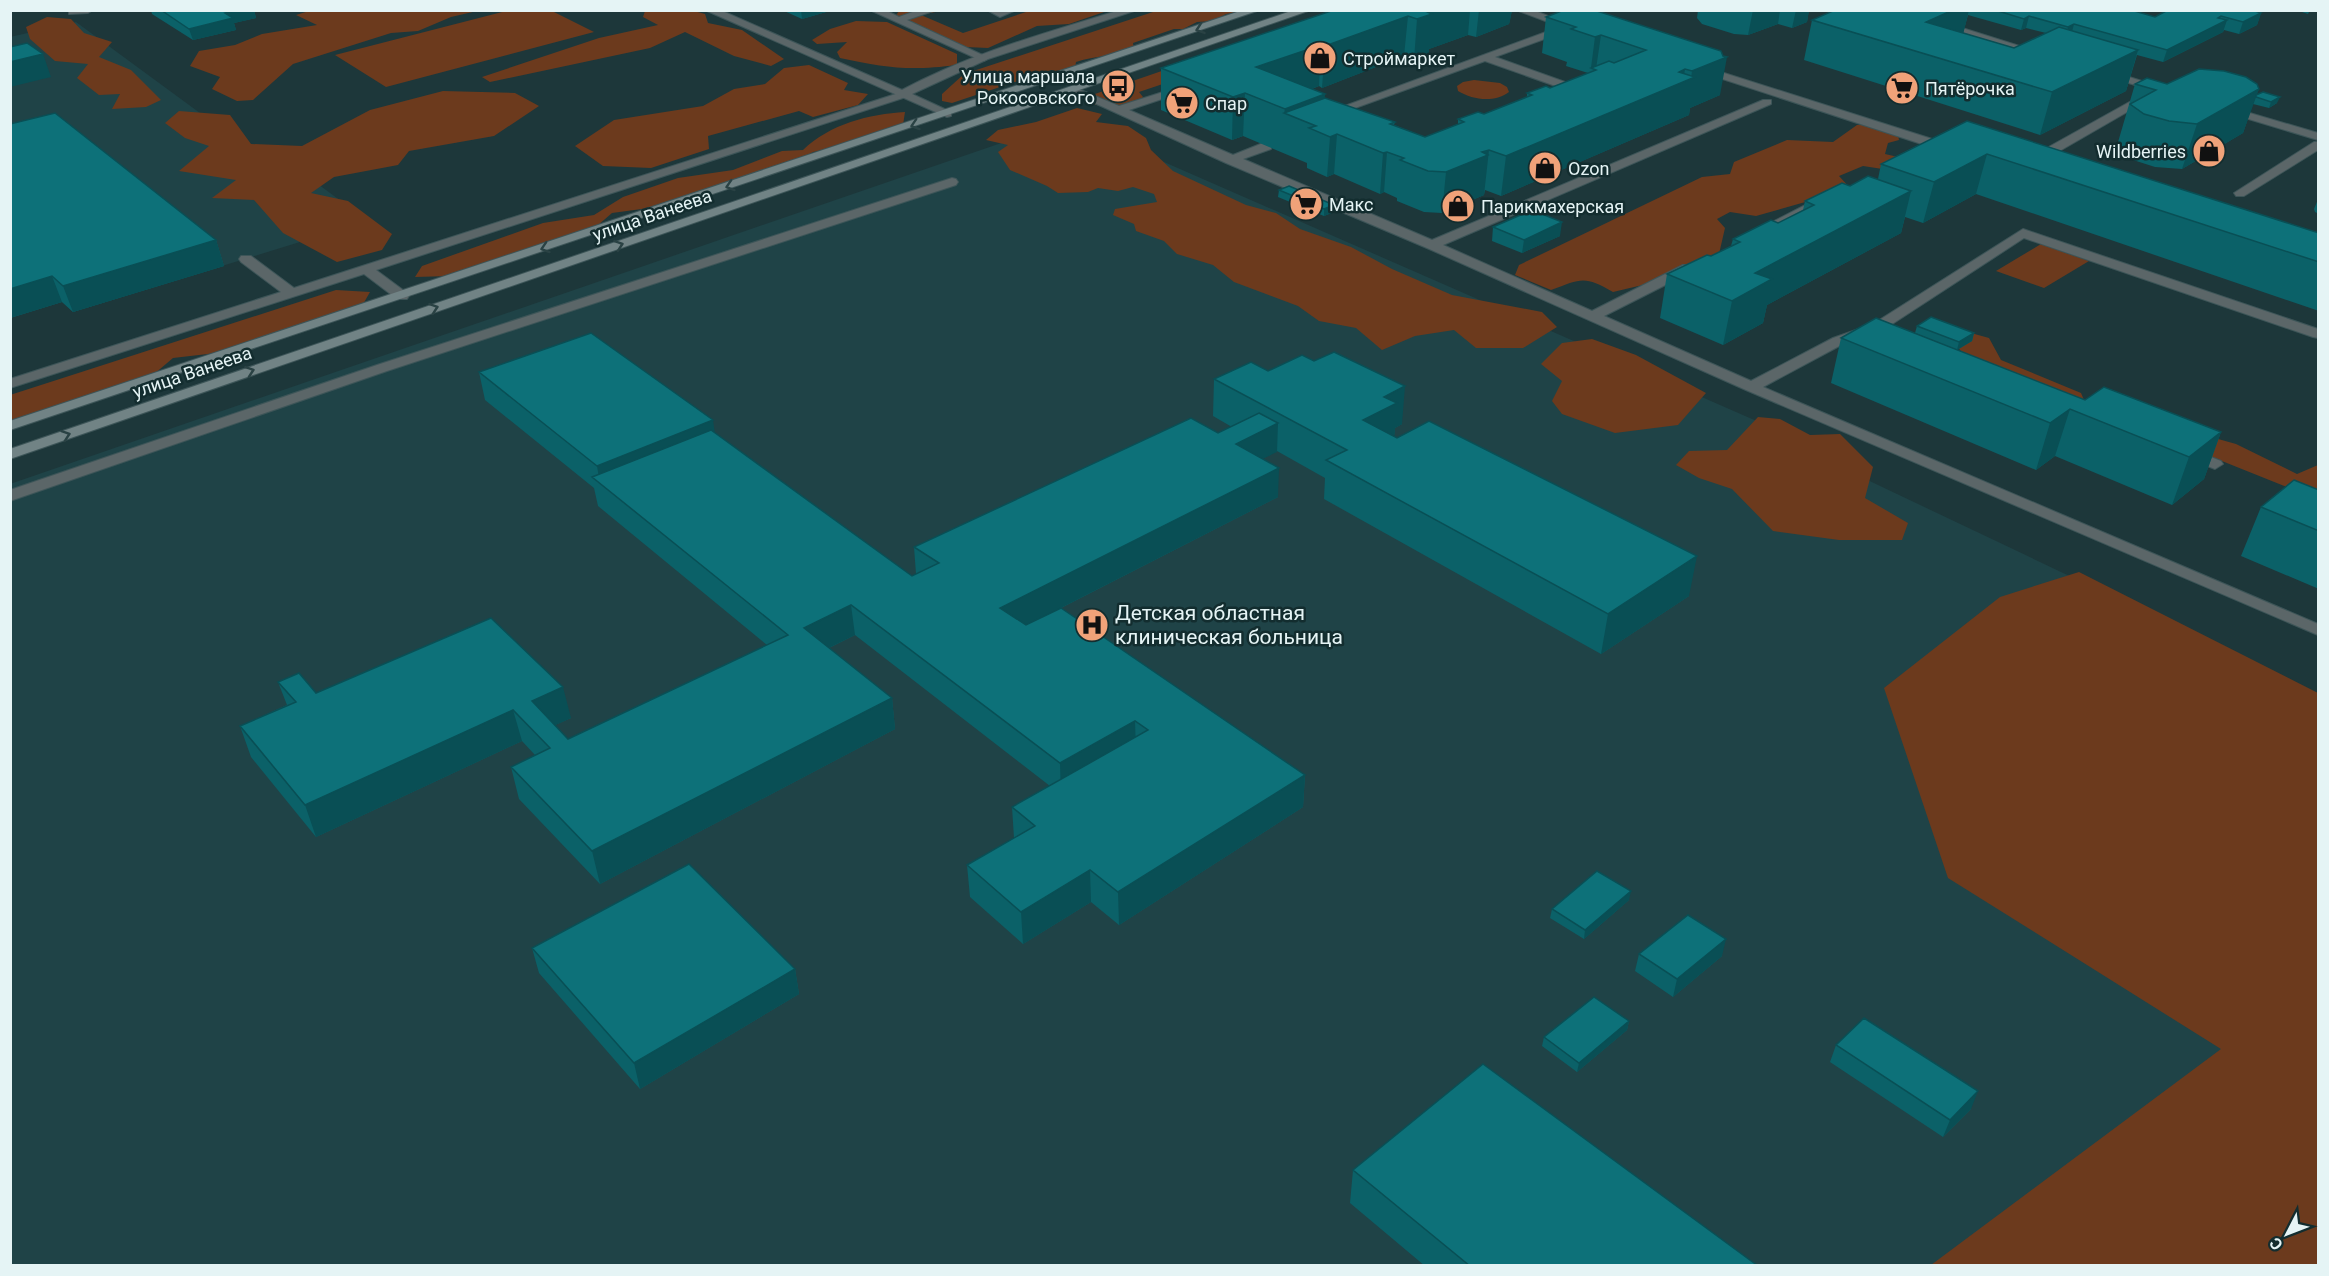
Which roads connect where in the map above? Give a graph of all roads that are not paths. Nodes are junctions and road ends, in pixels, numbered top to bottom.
1 (88, 10) edge
2 (710, 10) edge
3 (875, 10) edge
4 (930, 10) edge
5 (992, 10) edge
6 (1011, 10) edge
7 (1132, 10) edge
8 (1255, 10) edge
9 (1305, 10) edge
10 (1521, 10) edge
11 (1892, 10) edge
12 (73, 12) dead end
13 (898, 20) junction
14 (2049, 56) edge
15 (1484, 57) junction
16 (984, 58) junction
17 (1692, 66) edge
18 (2094, 69) edge
19 (1196, 84) edge
20 (1072, 90) junction
21 (902, 95) junction
22 (1554, 98) edge
23 (1767, 102) dead end
24 (2217, 106) edge
25 (1119, 110) junction
26 (946, 114) junction
27 (1334, 123) edge
28 (970, 125) junction
29 (2319, 137) edge
30 (2319, 145) edge
31 (1267, 146) edge
32 (1960, 152) edge
33 (1230, 160) junction
34 (2026, 165) edge
35 (952, 182) dead end
36 (2240, 193) dead end
37 (1827, 197) edge
38 (1742, 241) edge
39 (1432, 245) junction
40 (246, 259) dead end
41 (1700, 262) edge
42 (366, 269) junction
43 (292, 293) junction
44 (402, 296) junction
45 (1594, 316) junction
46 (1878, 327) junction
47 (2319, 334) edge
48 (1899, 336) edge
49 (10, 384) edge
50 (1751, 387) junction
51 (10, 426) edge
52 (2171, 447) edge
53 (10, 454) edge
54 (2215, 464) edge
55 (10, 496) edge
56 (2319, 630) edge

1 - 12 street
2 - 21 street
3 - 13 street
4 - 13 street
5 - 6 street
7 - 16 street
8 -> 26 main road, улица Ванеева
9 - 20 main road, улица Ванеева
10 - 15 street
11 - 14 street
13 - 16 street
15 - 22 street
15 - 27 street
16 - 21 street
17 - 32 street
18 - 34 street
19 - 25 street
20 - 25 street
20 - 28 main road, улица Ванеева
21 - 26 street
21 - 42 street
23 - 39 street
24 - 29 street
25 - 33 street
26 - 28 main road
26 -> 44 main road, улица Ванеева
53 -> 28 main road, улица Ванеева
30 - 36 street
31 - 33 street
33 - 39 street
35 - 55 street
37 - 38 street
39 - 45 street
40 - 43 street
41 - 45 street
42 - 43 street
42 - 44 street
43 - 49 street
44 - 51 main road, улица Ванеева
45 - 50 street
46 - 47 street
46 - 48 street
46 - 50 street
50 - 56 street
52 - 54 street

